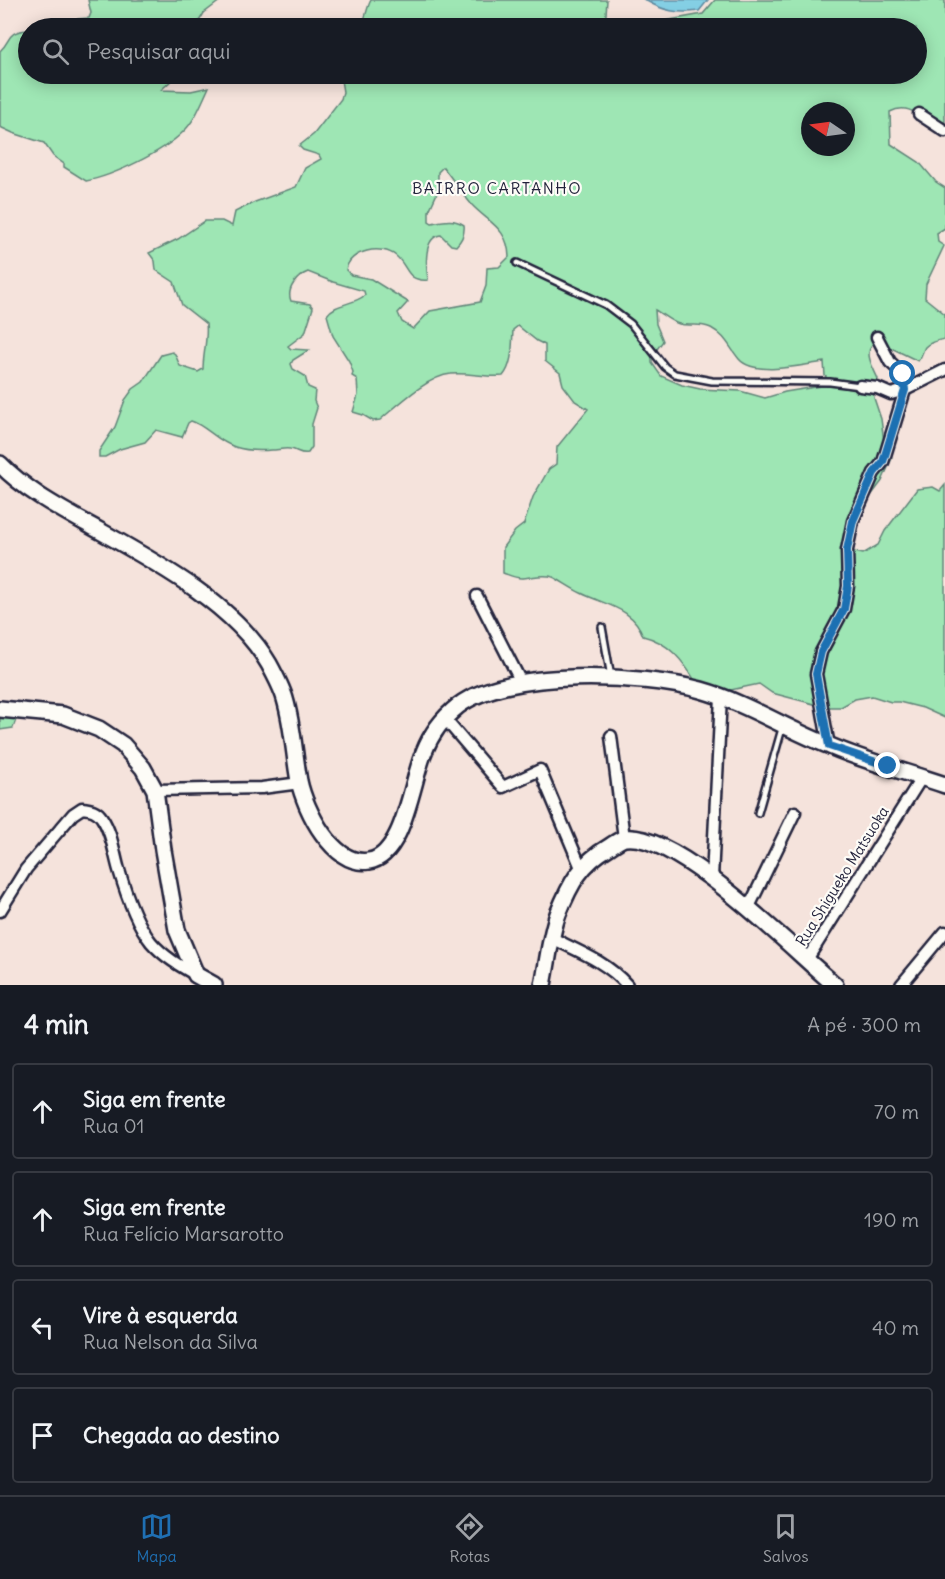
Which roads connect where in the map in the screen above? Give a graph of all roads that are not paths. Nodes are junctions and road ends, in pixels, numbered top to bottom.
1 (919, 114) dead end
2 (945, 131) edge
3 (517, 263) dead end
4 (878, 337) dead end
5 (945, 370) edge
6 (860, 386) joint
7 (905, 390) junction
8 (0, 464) edge
9 (477, 596) dead end
10 (602, 627) dead end
11 (611, 678) junction
12 (521, 682) junction
13 (721, 697) junction
14 (0, 709) edge
15 (445, 718) junction
16 (784, 724) junction
17 (611, 736) dead end
18 (829, 746) junction
19 (922, 777) junction
20 (300, 783) junction
21 (945, 785) edge
22 (156, 790) junction
23 (795, 812) dead end
24 (758, 813) dead end
25 (624, 838) junction
26 (582, 870) junction
27 (712, 878) junction
28 (748, 909) junction
29 (0, 911) edge
30 (945, 932) edge
31 (552, 938) junction
32 (806, 961) junction
33 (196, 975) junction
34 (214, 985) edge
35 (543, 985) edge
36 (627, 985) edge
37 (835, 985) edge
38 (901, 985) edge

1 - 2 street
3 - 6 lane
4 - 7 street
5 - 7 street
6 - 7 street
7 - 18 street
8 - 20 street
9 - 12 street
10 - 11 lane
11 - 12 street
11 - 13 street
12 - 15 street
13 - 16 street
13 - 27 street
14 - 22 street
15 - 20 street
15 - 26 street
16 - 18 street
16 - 24 lane
17 - 25 street
18 - 19 street
19 - 21 street
19 - 32 street, Rua Shigueko Matsuoka
20 - 22 street
22 - 33 street
23 - 28 street
25 - 26 street
25 - 27 street
26 - 31 street
27 - 28 street
28 - 32 street
29 - 33 street
30 - 38 street
31 - 35 street
31 - 36 street
32 - 37 street
33 - 34 street

